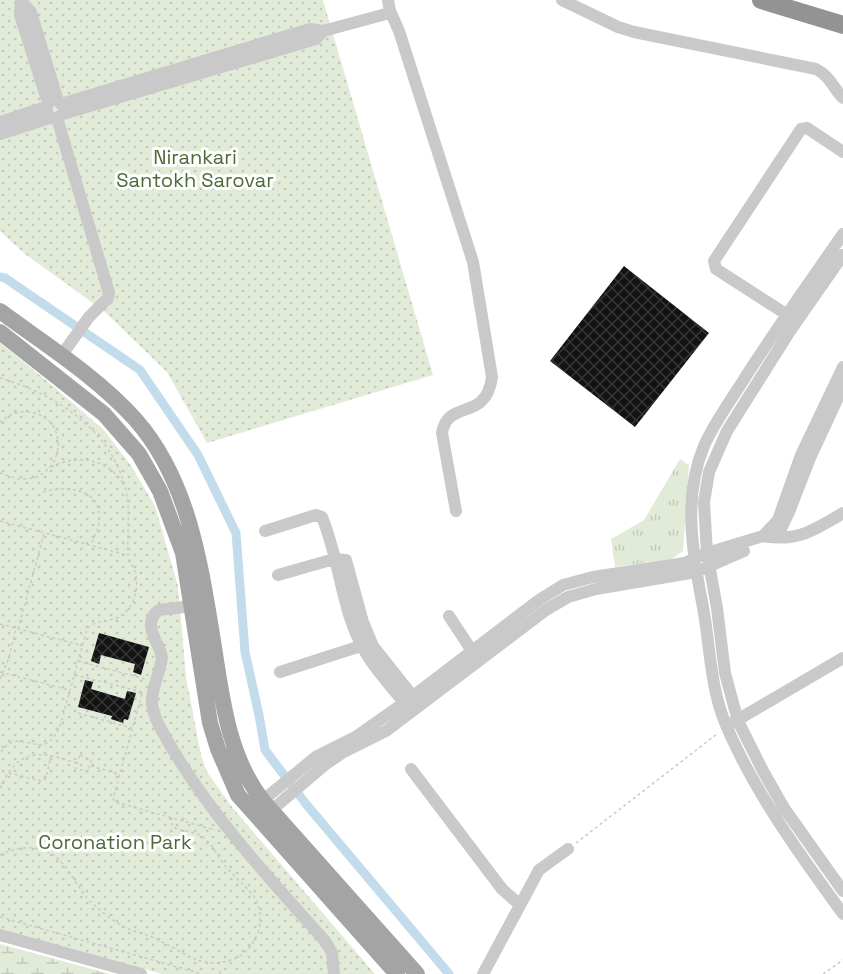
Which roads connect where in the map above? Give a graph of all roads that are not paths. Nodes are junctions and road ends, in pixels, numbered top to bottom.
1 (21, 0) edge
2 (562, 0) edge
3 (761, 0) edge
4 (389, 5) edge
5 (843, 25) edge
6 (843, 98) edge
7 (55, 109) junction
8 (0, 122) edge
9 (0, 134) edge
10 (843, 152) edge
11 (843, 234) edge
12 (843, 255) edge
13 (809, 293) junction
14 (0, 311) edge
15 (786, 314) junction
16 (0, 332) edge
17 (66, 349) junction
18 (760, 367) junction
19 (843, 367) edge
20 (843, 387) edge
21 (456, 511) dead end
22 (843, 513) edge
23 (265, 531) dead end
24 (768, 537) junction
25 (707, 554) junction
26 (694, 558) junction
27 (334, 559) junction
28 (710, 567) junction
29 (696, 572) junction
30 (278, 575) dead end
31 (586, 585) junction
32 (192, 606) junction
33 (449, 616) dead end
34 (366, 644) junction
35 (471, 657) junction
36 (843, 658) edge
37 (280, 672) dead end
38 (413, 704) junction
39 (738, 721) junction
40 (726, 726) junction
41 (411, 769) dead end
42 (261, 810) junction
43 (801, 832) junction
44 (790, 839) junction
45 (568, 849) road end
46 (843, 891) edge
47 (520, 905) junction
48 (843, 914) edge
49 (0, 935) edge
50 (141, 974) edge
51 (334, 974) edge
52 (397, 974) edge
53 (417, 974) edge
54 (483, 974) edge

1 - 7 street
2 - 6 street
3 - 5 highway
4 - 7 street
4 - 21 street
7 - 8 street
7 - 9 street
7 - 17 street
10 - 15 street
11 - 13 street
12 - 13 street
13 - 15 street
13 - 18 street
14 - 17 main road
15 - 18 street
16 - 32 main road
17 - 42 main road
18 - 25 street
18 - 26 street
19 - 24 street
20 - 24 street
22 - 24 street
23 - 27 street
24 - 25 street
24 - 28 street
25 - 26 street
25 - 28 street
26 - 29 street
26 - 31 street
27 - 30 street
27 - 34 street
28 - 29 street
28 - 39 street
29 - 31 street
29 - 40 street
31 - 35 street
32 - 42 main road
32 - 51 street
33 - 35 street
34 - 37 street
34 - 38 street
35 - 38 street
36 - 39 street
38 - 42 street
39 - 40 street
39 - 43 street
40 - 44 street
41 - 47 street
42 - 52 main road
42 - 53 main road
43 - 44 street
43 - 46 street
44 - 48 street
45 - 47 street
47 - 54 street
49 - 50 street

